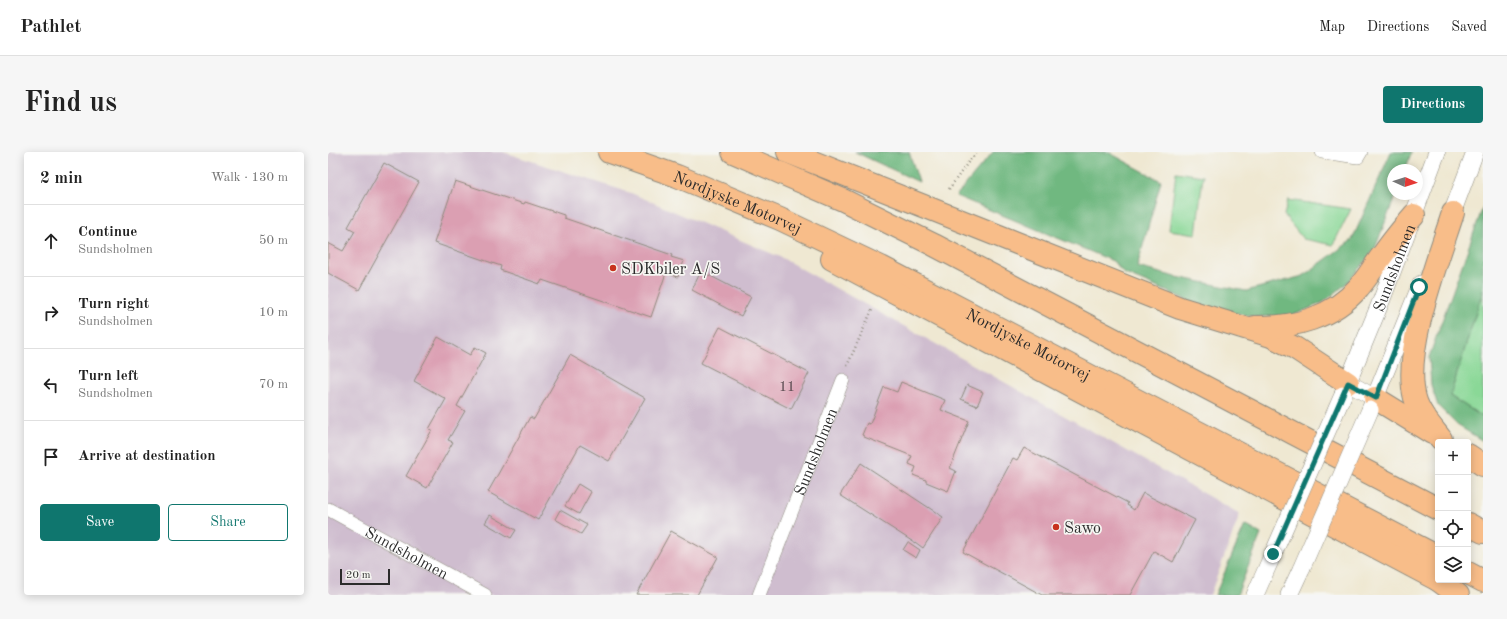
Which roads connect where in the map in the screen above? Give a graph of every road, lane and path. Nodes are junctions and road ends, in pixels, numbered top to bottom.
1 (609, 152) edge
2 (733, 152) edge
3 (788, 152) edge
4 (978, 152) edge
5 (1322, 152) edge
6 (1360, 152) edge
7 (1437, 152) edge
8 (1475, 152) edge
9 (677, 176) junction
10 (949, 188) dead end
11 (1453, 213) junction
12 (1414, 215) junction
13 (872, 310) dead end
14 (1244, 327) junction
15 (843, 380) joint
16 (1345, 389) junction
17 (1373, 404) junction
18 (1442, 439) edge
19 (1443, 439) edge
20 (1471, 457) edge
21 (1483, 464) edge
22 (1435, 506) edge
23 (328, 509) edge
24 (1471, 526) edge
25 (1483, 532) edge
26 (1435, 555) edge
27 (1471, 575) edge
28 (1435, 578) edge
29 (1483, 581) edge
30 (1442, 583) edge
31 (485, 595) edge
32 (759, 595) edge
33 (1255, 595) edge
34 (1289, 595) edge
35 (1458, 595) edge

1 - 9 highway, Nordjyske Motorvej
2 - 22 highway
3 - 14 highway
4 - 10 path
5 - 6 street
7 - 12 street, Sundsholmen
8 - 11 street, Sundsholmen
9 - 26 highway, Nordjyske Motorvej
9 - 28 highway
11 - 17 street, Sundsholmen
11 - 19 highway
12 - 14 highway
12 - 16 street, Sundsholmen
13 - 15 path
14 - 16 highway
15 - 32 street, Sundsholmen
16 - 17 street
16 - 33 street, Sundsholmen, bridge
17 - 18 highway
17 - 34 street, Sundsholmen, bridge
20 - 21 highway
23 - 31 street, Sundsholmen
24 - 25 highway
27 - 29 highway
30 - 35 highway

